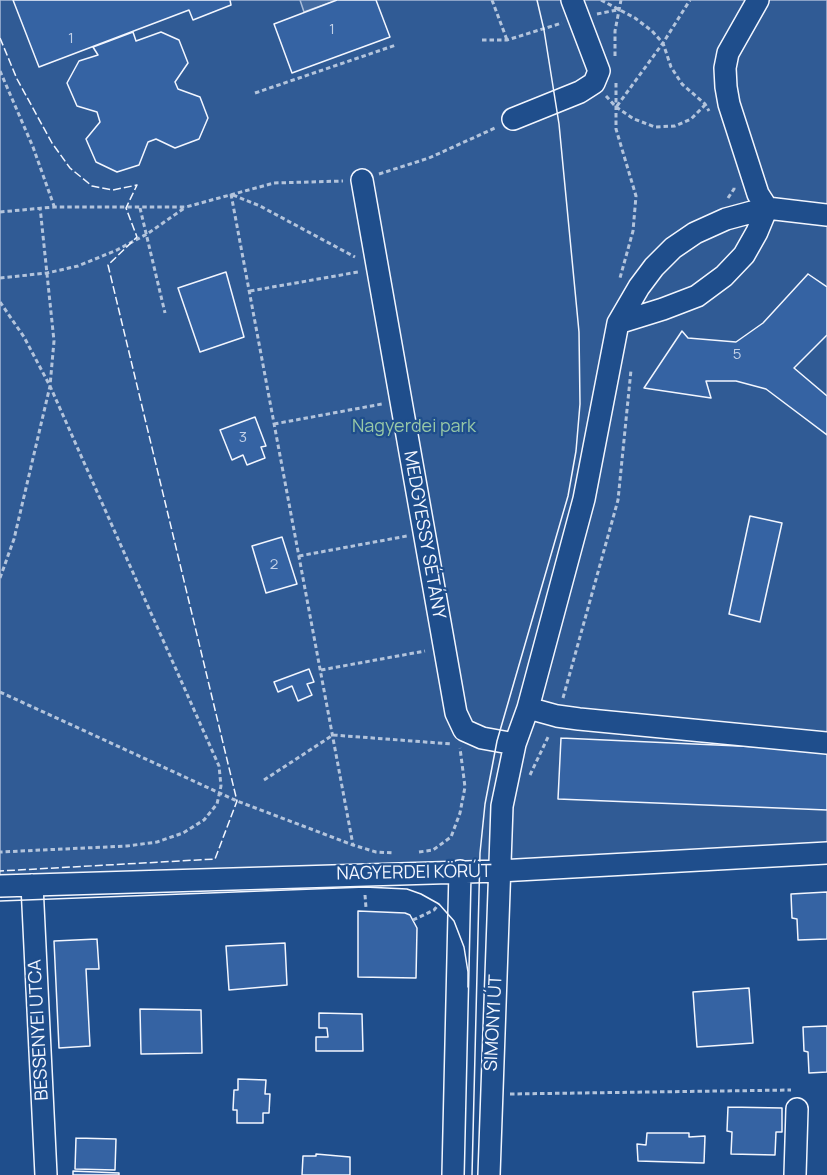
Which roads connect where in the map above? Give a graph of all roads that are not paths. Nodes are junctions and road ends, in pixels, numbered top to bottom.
1 (758, 0) edge
2 (568, 18) edge
3 (513, 119) dead end
4 (362, 180) dead end
5 (767, 208) junction
6 (827, 215) edge
7 (618, 323) junction
8 (528, 708) junction
9 (827, 742) edge
10 (515, 744) junction
11 (827, 854) edge
12 (499, 871) junction
13 (460, 872) junction
14 (32, 885) junction
15 (0, 886) edge
16 (797, 1109) road end
17 (46, 1175) edge
18 (453, 1175) edge
19 (489, 1175) edge
20 (795, 1175) edge

1 - 5 street
2 - 3 street
4 - 10 street, MEDGYESSY SÉTÁNY
5 - 6 street
5 - 7 street
5 - 7 street
7 - 8 street
8 - 9 street
8 - 10 street
10 - 12 street
11 - 12 street, NAGYERDEI KÖRÚT
12 - 13 street, NAGYERDEI KÖRÚT
12 - 19 street, SIMONYI ÚT
13 - 14 street, NAGYERDEI KÖRÚT
13 - 18 street, SIMONYI ÚT
14 - 15 street, NAGYERDEI KÖRÚT
14 - 17 street, BESSENYEI UTCA
16 - 20 street

